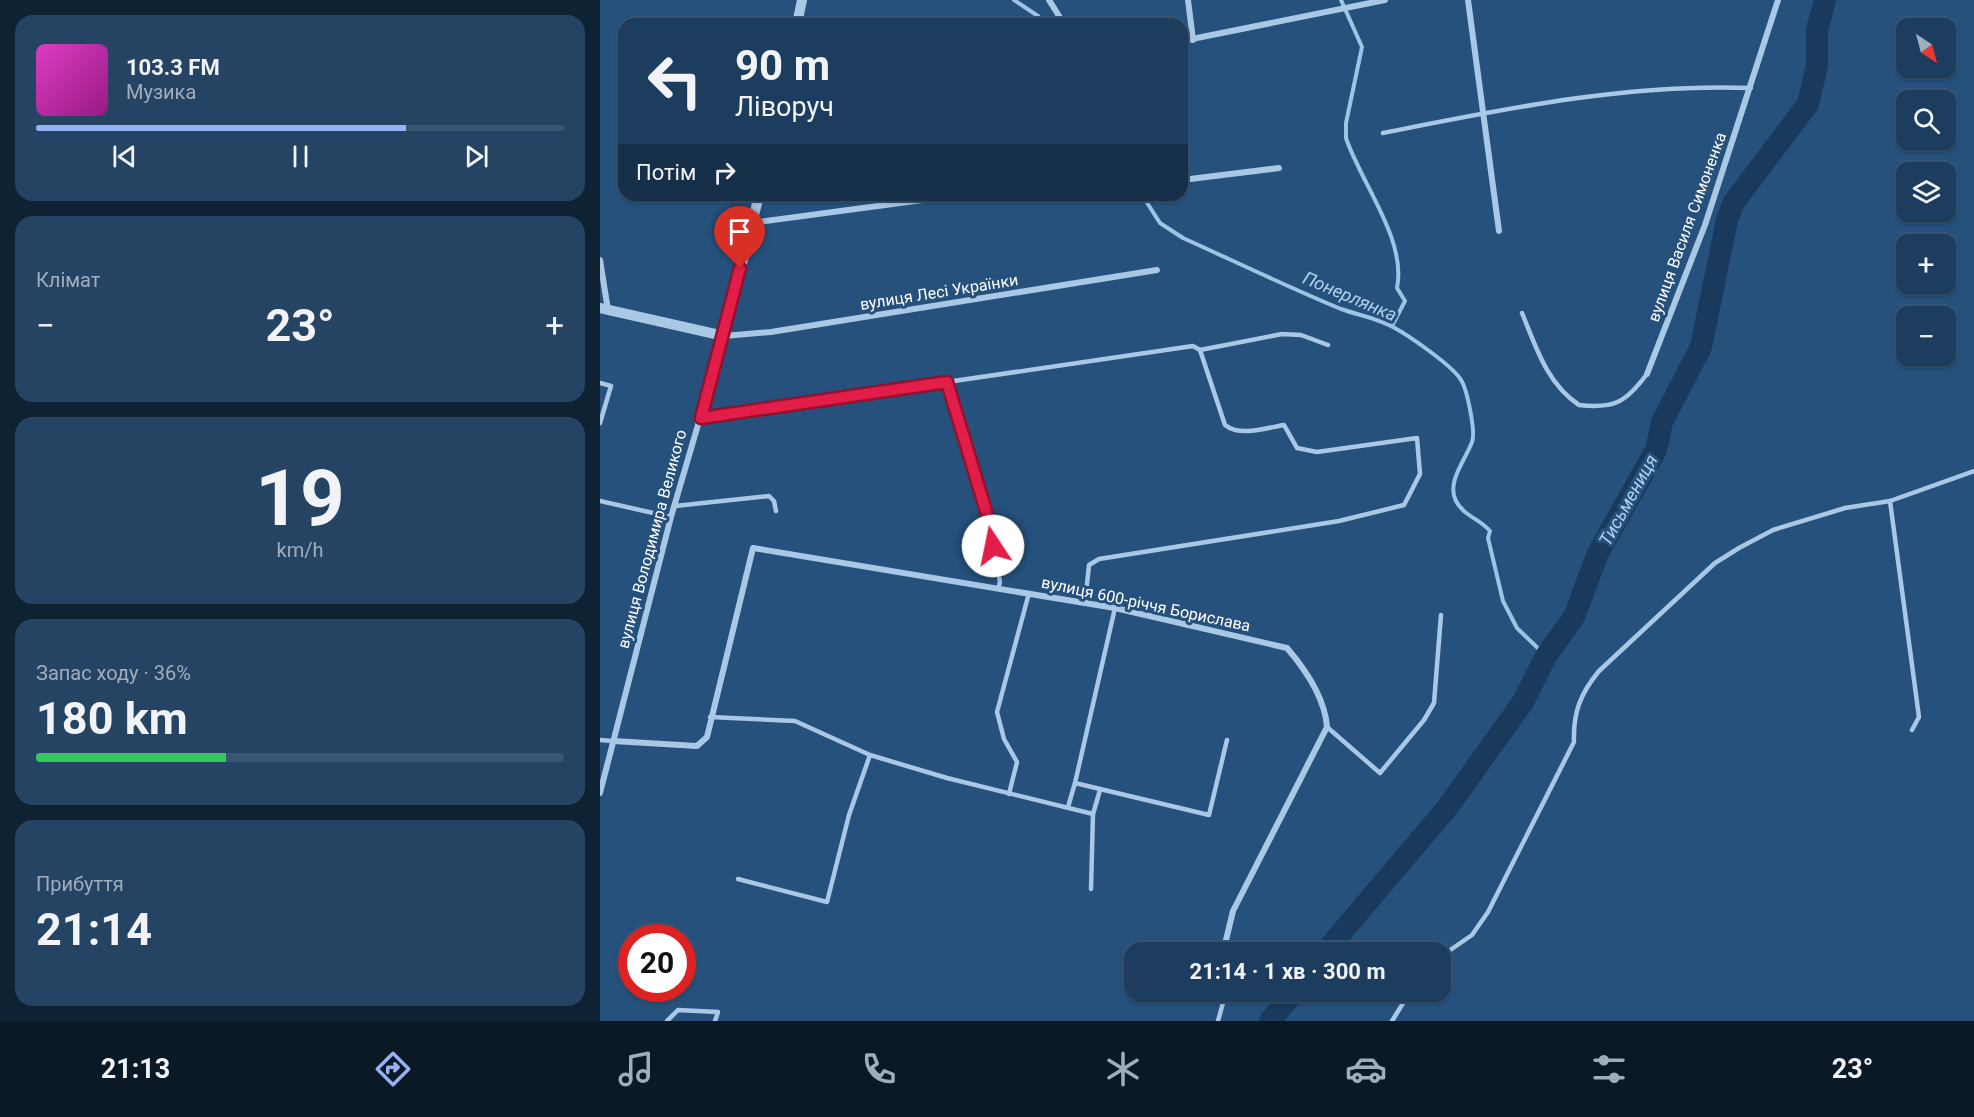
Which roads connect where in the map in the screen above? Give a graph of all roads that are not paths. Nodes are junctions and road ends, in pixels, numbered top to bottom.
1 (802, 0) edge
2 (1049, 0) edge
3 (1188, 0) edge
4 (1384, 0) edge
5 (1468, 0) edge
6 (1778, 0) edge
7 (798, 18) edge
8 (1060, 18) edge
9 (1188, 40) edge
10 (1193, 40) junction
11 (1751, 88) junction
12 (1483, 113) junction
13 (1383, 133) dead end
14 (1279, 168) dead end
15 (1188, 179) edge
16 (757, 201) edge
17 (915, 201) edge
18 (751, 223) junction
19 (1499, 231) dead end
20 (600, 260) edge
21 (1157, 270) dead end
22 (604, 309) edge
23 (1522, 313) dead end
24 (724, 336) junction
25 (1328, 345) dead end
26 (1200, 350) junction
27 (1647, 374) joint
28 (947, 382) junction
29 (600, 383) edge
30 (701, 418) junction
31 (600, 423) edge
32 (1974, 471) edge
33 (600, 501) edge
34 (1890, 501) junction
35 (675, 506) junction
36 (776, 511) dead end
37 (672, 517) junction
38 (998, 589) junction
39 (1029, 593) junction
40 (1085, 603) junction
41 (1115, 608) junction
42 (1441, 615) dead end
43 (710, 717) junction
44 (1327, 727) junction
45 (1912, 730) dead end
46 (600, 740) edge
47 (613, 741) junction
48 (1227, 741) dead end
49 (870, 755) junction
50 (1075, 783) junction
51 (1100, 790) junction
52 (600, 793) edge
53 (1010, 794) junction
54 (1068, 807) junction
55 (1093, 814) junction
56 (738, 879) dead end
57 (1091, 889) dead end
58 (1226, 940) edge
59 (1451, 949) edge
60 (1223, 1002) edge
61 (1404, 1002) edge
62 (668, 1021) edge
63 (716, 1021) edge
64 (1218, 1021) edge
65 (1392, 1021) edge

1 - 7 street
2 - 8 street
3 - 10 street
4 - 10 street
5 - 12 street
6 - 11 street, вулиця Василя Симоненка
9 - 10 street
11 - 12 lane
11 - 27 street, вулиця Василя Симоненка
12 - 13 lane
12 - 19 street
14 - 15 street
16 - 18 street, вулиця Володимира Великого
17 - 18 street
18 - 24 street, вулиця Володимира Великого
20 - 22 street
21 - 24 street, вулиця Лесі Українки
22 - 24 street
23 - 27 lane
24 - 30 street, вулиця Володимира Великого
25 - 26 lane
26 - 28 lane
26 - 40 lane
28 - 30 lane
28 - 38 lane
29 - 31 lane
30 - 35 street, вулиця Володимира Великого
32 - 34 lane
33 - 37 lane
34 - 45 lane
34 - 59 lane
35 - 36 lane
35 - 37 street, вулиця Володимира Великого
37 - 47 street, вулиця Володимира Великого
38 - 39 street, вулиця 600-річчя Борислава
38 - 43 street, вулиця 600-річчя Борислава
39 - 40 street, вулиця 600-річчя Борислава
39 - 53 lane
40 - 41 street, вулиця 600-річчя Борислава
41 - 44 street, вулиця 600-річчя Борислава
41 - 50 lane
42 - 44 lane
43 - 47 street, вулиця 600-річчя Борислава
43 - 49 lane
44 - 58 street
46 - 47 lane
47 - 52 street, вулиця Володимира Великого
48 - 51 lane
49 - 53 lane
49 - 56 lane
50 - 51 lane
50 - 54 lane
51 - 55 lane
53 - 54 lane
54 - 55 lane
55 - 57 lane
60 - 64 lane
61 - 65 lane
62 - 63 lane

